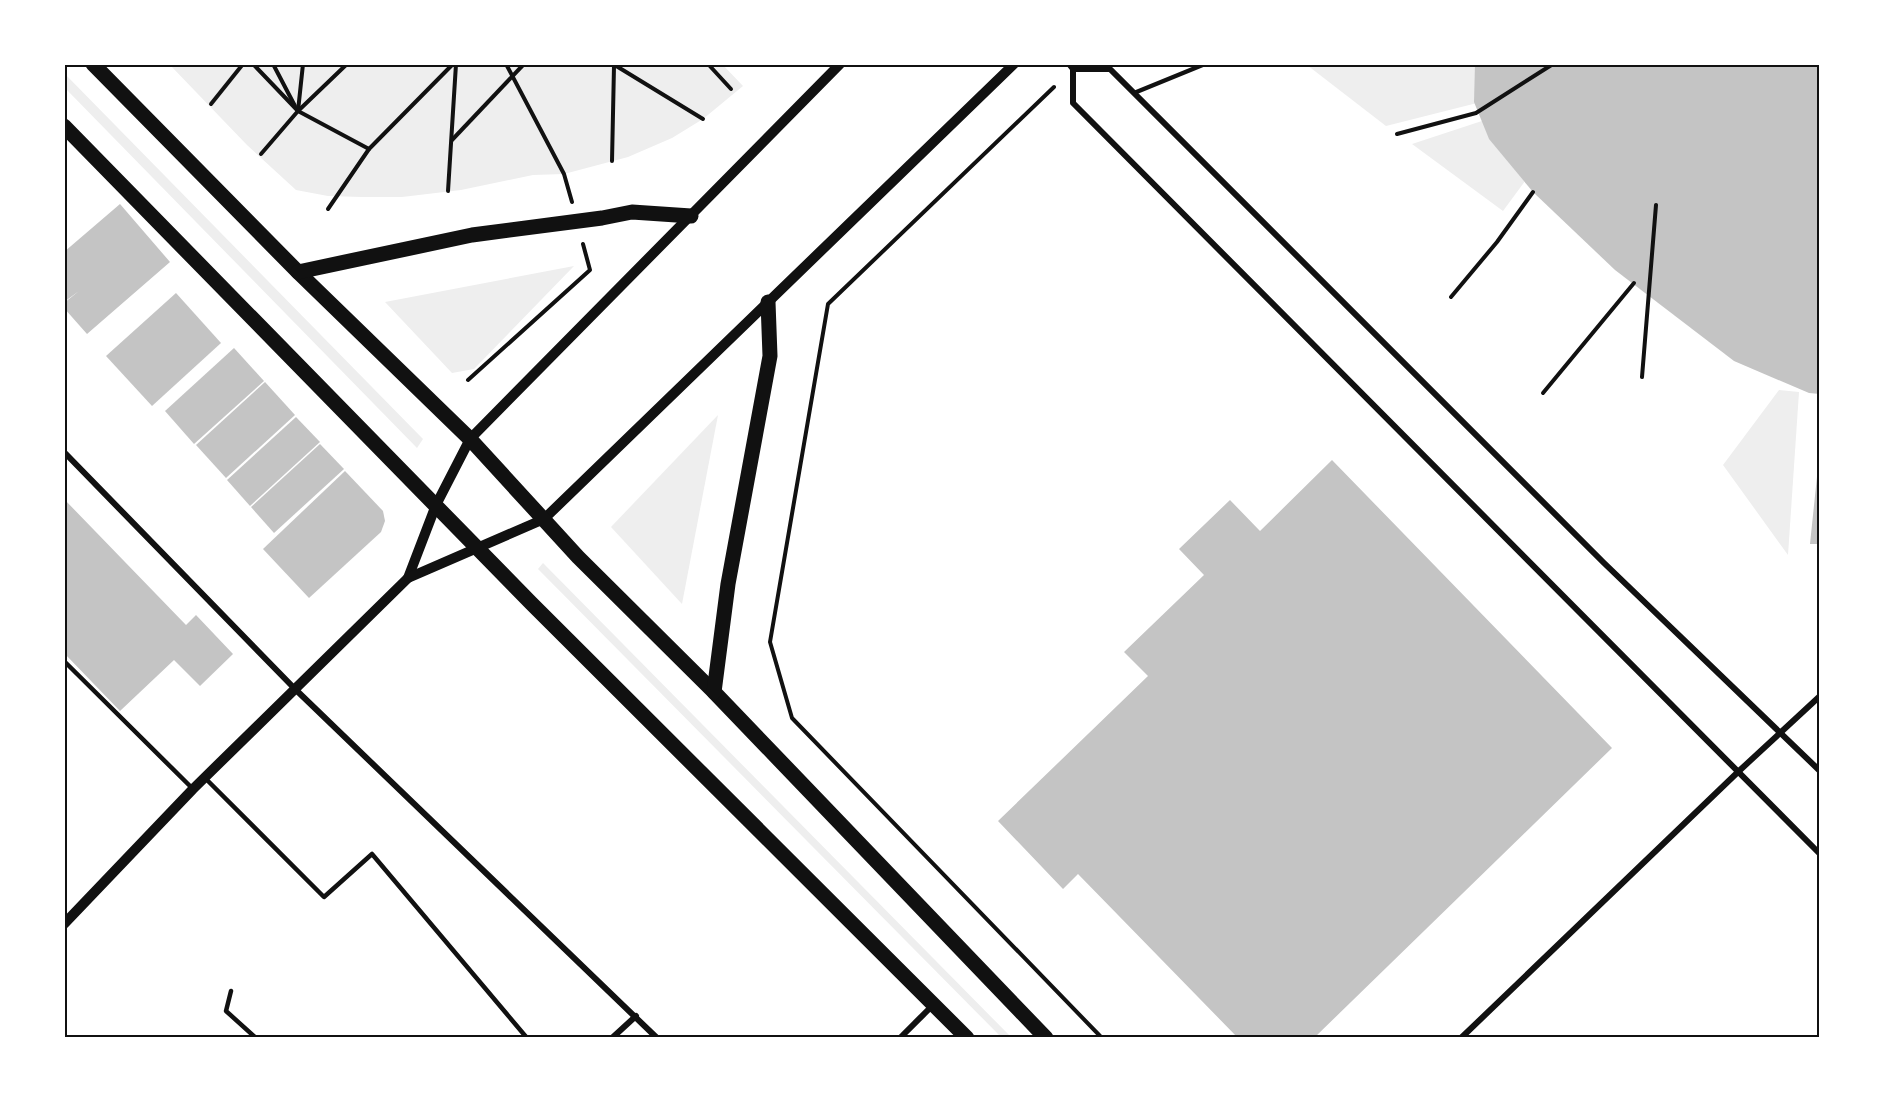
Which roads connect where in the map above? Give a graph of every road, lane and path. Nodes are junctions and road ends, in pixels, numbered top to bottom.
1 (93, 64) edge
2 (243, 64) edge
3 (253, 64) edge
4 (273, 64) edge
5 (303, 64) edge
6 (347, 64) edge
7 (454, 64) edge
8 (524, 64) edge
9 (708, 64) edge
10 (840, 64) edge
11 (1014, 64) edge
12 (1205, 64) edge
13 (1553, 64) edge
14 (614, 65) edge
15 (1071, 67) edge
16 (731, 88) dead end
17 (1134, 93) junction
18 (211, 105) dead end
19 (298, 111) junction
20 (703, 119) dead end
21 (64, 126) edge
22 (1397, 134) dead end
23 (452, 140) junction
24 (369, 149) junction
25 (261, 154) dead end
26 (612, 161) dead end
27 (448, 191) dead end
28 (1533, 192) dead end
29 (1656, 205) dead end
30 (328, 210) dead end
31 (691, 216) junction
32 (298, 272) junction
33 (1634, 283) dead end
34 (1451, 297) dead end
35 (768, 302) junction
36 (1642, 376) dead end
37 (1543, 393) dead end
38 (470, 439) junction
39 (64, 452) edge
40 (436, 505) junction
41 (544, 519) junction
42 (477, 547) junction
43 (408, 579) junction
44 (64, 661) edge
45 (295, 689) junction
46 (714, 692) junction
47 (1820, 696) edge
48 (1780, 732) junction
49 (1739, 771) junction
50 (1820, 771) edge
51 (205, 778) junction
52 (194, 789) junction
53 (1820, 854) edge
54 (64, 924) edge
55 (231, 991) dead end
56 (934, 1003) junction
57 (636, 1016) junction
58 (256, 1038) edge
59 (528, 1038) edge
60 (612, 1038) edge
61 (657, 1038) edge
62 (900, 1038) edge
63 (968, 1038) edge
64 (1046, 1038) edge
65 (1102, 1038) edge
66 (1461, 1038) edge

1 - 32 main road
2 - 18 path
3 - 19 path
4 - 19 path
5 - 19 path
6 - 19 path
7 - 23 path
7 - 24 path
8 - 23 path
9 - 16 path
10 - 31 street
11 - 35 street
12 - 17 lane
13 - 22 path
14 - 20 path
14 - 26 path
15 - 17 street
15 - 49 street
15 - 65 path
17 - 48 street
19 - 24 path
19 - 25 path
21 - 40 main road
23 - 27 path
24 - 30 path
28 - 34 path
29 - 36 path
31 - 32 main road
31 - 38 street
32 - 38 main road
33 - 37 path
35 - 41 street
35 - 46 main road
38 - 40 street
38 - 41 main road
39 - 45 street
40 - 42 main road
40 - 43 street
41 - 42 street
41 - 46 main road
42 - 43 street
42 - 56 main road
43 - 45 street
44 - 52 lane
45 - 51 street
45 - 57 street
46 - 64 main road
47 - 48 street
48 - 49 street
48 - 50 street
49 - 53 street
49 - 66 street
51 - 52 street
51 - 59 lane
52 - 54 street
55 - 58 lane
56 - 62 street
56 - 63 main road
57 - 60 street
57 - 61 street

